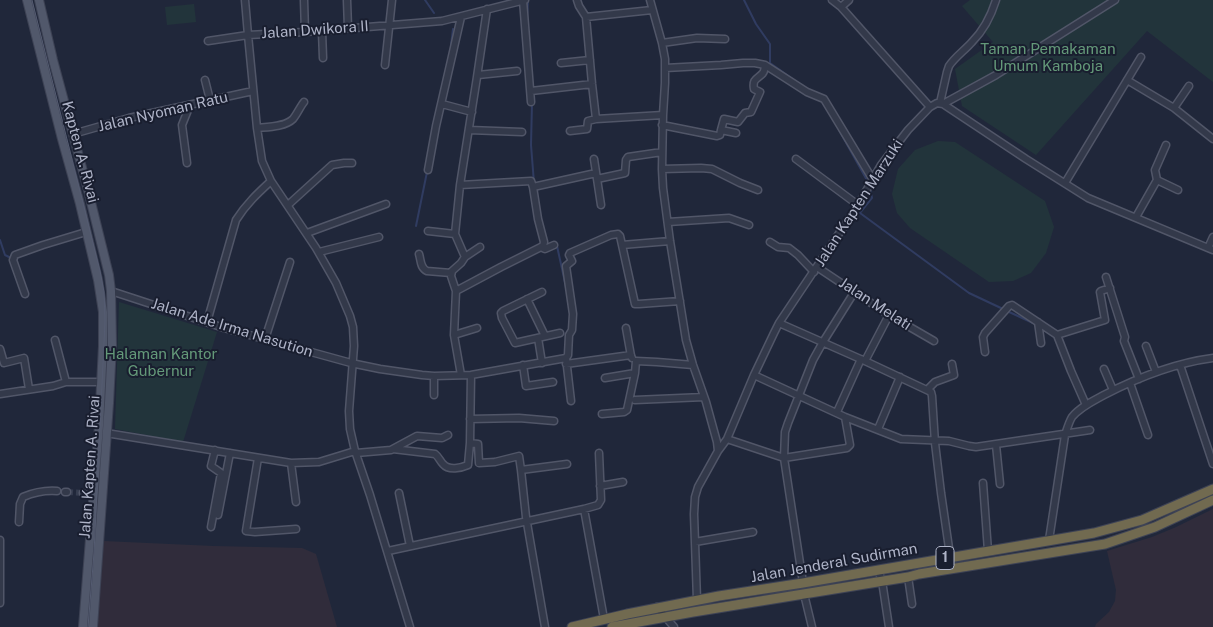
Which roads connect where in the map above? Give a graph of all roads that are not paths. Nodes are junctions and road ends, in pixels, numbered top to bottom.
1 (27, 0) edge
2 (39, 0) edge
3 (246, 0) edge
4 (304, 0) edge
5 (347, 0) edge
6 (392, 0) edge
7 (524, 0) edge
8 (577, 0) edge
9 (650, 0) edge
10 (832, 0) edge
11 (849, 0) edge
12 (996, 0) edge
13 (1115, 0) edge
14 (511, 2) edge
15 (841, 7) junction
16 (487, 9) junction
17 (652, 10) junction
18 (461, 17) junction
19 (586, 17) junction
20 (385, 26) junction
21 (348, 28) junction
22 (322, 31) junction
23 (305, 32) junction
24 (248, 35) junction
25 (725, 39) dead end
26 (208, 42) dead end
27 (662, 43) junction
28 (1141, 57) dead end
29 (323, 58) dead end
30 (590, 60) junction
31 (562, 63) dead end
32 (385, 65) dead end
33 (765, 65) junction
34 (665, 68) junction
35 (517, 71) dead end
36 (478, 75) junction
37 (205, 80) dead end
38 (1127, 80) junction
39 (592, 84) junction
40 (1188, 86) dead end
41 (253, 91) junction
42 (531, 91) junction
43 (210, 100) junction
44 (304, 102) dead end
45 (531, 102) dead end
46 (942, 103) junction
47 (442, 104) junction
48 (188, 105) junction
49 (930, 107) junction
50 (1174, 108) junction
51 (472, 112) junction
52 (662, 115) junction
53 (596, 119) junction
54 (662, 125) junction
55 (257, 128) junction
56 (469, 130) junction
57 (721, 130) junction
58 (570, 131) dead end
59 (522, 132) dead end
60 (73, 134) junction
61 (736, 134) dead end
62 (1213, 139) edge
63 (1166, 145) dead end
64 (662, 152) junction
65 (796, 159) dead end
66 (594, 160) dead end
67 (188, 162) dead end
68 (352, 163) dead end
69 (662, 169) junction
70 (428, 170) dead end
71 (597, 176) junction
72 (1157, 180) junction
73 (271, 181) junction
74 (1065, 183) junction
75 (871, 184) junction
76 (460, 185) junction
77 (535, 187) junction
78 (758, 190) dead end
79 (1178, 190) dead end
80 (386, 204) dead end
81 (288, 205) junction
82 (601, 205) dead end
83 (858, 205) junction
84 (1136, 217) junction
85 (668, 222) junction
86 (749, 225) dead end
87 (86, 232) junction
88 (428, 232) dead end
89 (307, 233) junction
90 (455, 234) junction
91 (379, 237) dead end
92 (1213, 237) edge
93 (670, 241) junction
94 (770, 242) dead end
95 (554, 245) dead end
96 (622, 245) junction
97 (480, 247) dead end
98 (541, 247) junction
99 (1211, 249) edge
100 (319, 252) junction
101 (419, 254) dead end
102 (465, 256) junction
103 (290, 262) dead end
104 (816, 269) junction
105 (451, 273) junction
106 (1106, 277) dead end
107 (1110, 288) junction
108 (100, 291) junction
109 (111, 291) junction
110 (855, 291) junction
111 (456, 292) junction
112 (542, 292) dead end
113 (25, 294) dead end
114 (121, 294) junction
115 (527, 299) junction
116 (680, 301) junction
117 (112, 309) junction
118 (103, 312) joint
119 (889, 315) junction
120 (207, 322) junction
121 (1038, 322) junction
122 (779, 323) junction
123 (477, 328) dead end
124 (626, 328) dead end
125 (560, 333) dead end
126 (454, 335) junction
127 (545, 336) junction
128 (1057, 336) junction
129 (538, 338) junction
130 (265, 339) junction
131 (55, 340) dead end
132 (934, 341) dead end
133 (823, 342) junction
134 (1040, 343) dead end
135 (1146, 346) dead end
136 (0, 349) edge
137 (985, 352) dead end
138 (631, 355) junction
139 (1213, 358) edge
140 (863, 360) junction
141 (566, 361) junction
142 (636, 361) junction
143 (542, 362) junction
144 (353, 363) junction
145 (952, 364) dead end
146 (523, 365) junction
147 (693, 365) junction
148 (1180, 366) junction
149 (1104, 369) dead end
150 (1156, 372) junction
151 (635, 373) junction
152 (461, 375) junction
153 (471, 375) junction
154 (754, 375) junction
155 (434, 376) junction
156 (900, 377) junction
157 (605, 378) dead end
158 (1139, 379) junction
159 (66, 382) junction
160 (101, 382) junction
161 (553, 382) dead end
162 (1130, 382) junction
163 (29, 389) junction
164 (928, 389) junction
165 (1113, 390) junction
166 (0, 394) edge
167 (434, 395) dead end
168 (800, 395) junction
169 (704, 397) junction
170 (635, 400) dead end
171 (571, 401) dead end
172 (1086, 405) junction
173 (837, 412) junction
174 (602, 414) dead end
175 (845, 416) junction
176 (470, 419) junction
177 (554, 420) dead end
178 (878, 429) junction
179 (1090, 430) dead end
180 (106, 432) junction
181 (1066, 434) junction
182 (448, 435) dead end
183 (1148, 435) dead end
184 (727, 438) junction
185 (935, 440) junction
186 (470, 443) junction
187 (996, 445) junction
188 (393, 449) junction
189 (215, 450) junction
190 (718, 451) junction
191 (356, 452) junction
192 (599, 452) dead end
193 (230, 453) junction
194 (258, 458) junction
195 (784, 458) junction
196 (291, 463) junction
197 (567, 464) dead end
198 (1213, 464) edge
199 (521, 470) junction
200 (623, 482) dead end
201 (983, 483) dead end
202 (1000, 484) dead end
203 (600, 486) junction
204 (1213, 489) edge
205 (57, 491) dead end
206 (83, 493) tunnel mouth
207 (399, 493) dead end
208 (94, 494) junction
209 (1213, 500) edge
210 (296, 502) dead end
211 (584, 509) junction
212 (218, 515) dead end
213 (527, 521) junction
214 (19, 522) dead end
215 (211, 527) dead end
216 (296, 529) dead end
217 (752, 532) dead end
218 (0, 540) edge
219 (1050, 540) junction
220 (695, 542) junction
221 (410, 546) junction
222 (1007, 548) junction
223 (388, 551) junction
224 (988, 551) junction
225 (951, 557) junction
226 (1008, 559) junction
227 (952, 569) junction
228 (878, 570) junction
229 (908, 577) junction
230 (882, 581) junction
231 (803, 583) junction
232 (0, 590) edge
233 (804, 594) junction
234 (697, 600) junction
235 (0, 603) edge
236 (912, 604) dead end
237 (657, 607) junction
238 (665, 617) junction
239 (604, 619) junction
240 (83, 627) edge
241 (93, 627) edge
242 (410, 627) edge
243 (544, 627) edge
244 (572, 627) edge
245 (612, 627) edge
246 (674, 627) edge
247 (812, 627) edge
248 (889, 627) edge

1 - 87 main road, Kapten A. Rivai
2 - 60 main road, Kapten A. Rivai
3 - 24 street
4 - 23 street
5 - 21 street
6 - 20 street
7 - 14 street, Jalan Dwikora II
7 - 42 street
8 - 19 street
9 - 17 street
10 - 15 street
11 - 15 street
12 - 46 street
13 - 46 street, Jalan Kapten Marzuki
14 - 16 street, Jalan Dwikora II
15 - 49 street
16 - 18 street, Jalan Dwikora II
16 - 36 street
17 - 19 street
17 - 27 street
18 - 20 street, Jalan Dwikora II
18 - 47 street
19 - 30 street
20 - 21 street, Jalan Dwikora II
20 - 32 street
21 - 22 street, Jalan Dwikora II
22 - 23 street, Jalan Dwikora II
22 - 29 street
23 - 24 street, Jalan Dwikora II
24 - 26 street, Jalan Dwikora II
24 - 41 street
25 - 27 street
27 - 34 street
28 - 38 street
30 - 31 street
30 - 39 street
33 - 34 street
33 - 57 street
33 - 75 street
34 - 52 street
35 - 36 street
36 - 51 street
37 - 43 street
38 - 50 street
38 - 74 street
39 - 42 street
39 - 53 street
40 - 50 street
41 - 43 street, Jalan Nyoman Ratu
41 - 55 street
42 - 45 street
43 - 48 street, Jalan Nyoman Ratu
44 - 55 street
46 - 49 street, Jalan Kapten Marzuki
46 - 74 street
47 - 51 street
47 - 70 street
48 - 60 street, Jalan Nyoman Ratu
48 - 67 street
49 - 75 street, Jalan Kapten Marzuki
50 - 62 street
51 - 56 street
52 - 53 street
52 - 54 street
53 - 58 street
54 - 57 street
54 - 64 street
55 - 73 street
56 - 59 street
56 - 76 street
57 - 61 street
60 - 109 main road, Kapten A. Rivai
63 - 72 street
64 - 69 street
64 - 71 street
65 - 83 street
66 - 71 street
68 - 81 street
69 - 78 street
69 - 85 street
71 - 77 street
71 - 82 street
72 - 79 street
72 - 84 street
73 - 81 street
73 - 120 street
74 - 84 street
75 - 83 street, Jalan Kapten Marzuki
76 - 77 street
76 - 90 street
77 - 98 street
80 - 89 street
81 - 89 street
83 - 104 street, Jalan Kapten Marzuki
84 - 99 street
85 - 86 street
85 - 93 street
87 - 108 main road, Kapten A. Rivai
87 - 113 street
88 - 90 street
89 - 100 street
90 - 102 street
91 - 100 street
92 - 99 street
93 - 96 street
93 - 116 street
94 - 104 street, Jalan Melati
95 - 98 street
96 - 116 street
96 - 141 street
97 - 102 street
98 - 111 street
100 - 144 street
101 - 105 street
102 - 105 street
103 - 130 street
104 - 110 street, Jalan Melati
104 - 122 street, Jalan Kapten Marzuki
105 - 111 street
106 - 107 street
107 - 128 street
107 - 158 street
108 - 109 main road
108 - 118 main road, Kapten A. Rivai
109 - 114 street, Jalan Ade Irma Nasution
109 - 117 main road, Kapten A. Rivai
110 - 119 street, Jalan Melati
110 - 133 street
111 - 126 street
112 - 115 street
114 - 117 street
114 - 120 street, Jalan Ade Irma Nasution
115 - 127 street
115 - 129 street
116 - 147 street
117 - 180 main road, Jalan Kapten A. Rivai
118 - 160 main road, Jalan Kapten A. Rivai
119 - 132 street, Jalan Melati
119 - 140 street
120 - 130 street, Jalan Ade Irma Nasution
121 - 128 street
121 - 134 street
121 - 137 street
122 - 133 street
122 - 154 street, Jalan Kapten Marzuki
123 - 126 street
124 - 138 street
125 - 127 street
126 - 152 street
127 - 129 street
128 - 172 street
129 - 143 street
130 - 144 street, Jalan Ade Irma Nasution
131 - 159 street
133 - 140 street
133 - 168 street
135 - 150 street
136 - 163 street
138 - 141 street, Jalan Ade Irma Nasution
138 - 142 street
139 - 148 street
140 - 156 street
140 - 173 street
141 - 143 street, Jalan Ade Irma Nasution
141 - 171 street
142 - 147 street
142 - 151 street
143 - 146 street, Jalan Ade Irma Nasution
144 - 155 street, Jalan Ade Irma Nasution
144 - 191 street
145 - 164 street
146 - 153 street, Jalan Ade Irma Nasution
146 - 161 street
147 - 169 street
148 - 150 street
148 - 198 street
149 - 165 street
150 - 158 street
151 - 157 street
151 - 174 street
152 - 153 street, Jalan Ade Irma Nasution
152 - 155 street, Jalan Ade Irma Nasution
153 - 176 street
154 - 168 street
154 - 184 street, Jalan Kapten Marzuki
155 - 167 street
156 - 164 street
156 - 178 street
158 - 162 street
159 - 160 street
159 - 163 street
160 - 208 main road, Jalan Kapten A. Rivai
162 - 165 street
162 - 183 street
163 - 166 street
164 - 185 street
165 - 172 street
168 - 173 street
168 - 195 street
169 - 170 street
169 - 190 street
172 - 181 street
173 - 175 street
175 - 178 street
175 - 195 street
176 - 177 street
176 - 186 street
178 - 185 street
179 - 181 street
180 - 189 street
180 - 241 main road, Jalan Kapten A. Rivai
181 - 187 street
181 - 219 street
182 - 188 street
184 - 190 street, Jalan Kapten Marzuki
184 - 195 street
185 - 187 street
185 - 225 street
186 - 188 street
186 - 199 street
187 - 202 street
188 - 191 street
189 - 193 street
189 - 215 street
190 - 220 street, Jalan Kapten Marzuki
191 - 196 street
191 - 223 street
192 - 203 street
193 - 194 street
193 - 212 street
194 - 196 street
194 - 216 street
195 - 231 street
196 - 210 street
197 - 199 street
199 - 213 street
200 - 203 street
201 - 224 street
203 - 211 street
204 - 219 highway, Jalan Jenderal Sudirman / 1
205 - 214 street
206 - 208 street
207 - 221 street
208 - 240 main road, Jalan Kapten A. Rivai
209 - 226 highway, Jalan Jenderal Sudirman / 1
211 - 213 street
211 - 239 street
213 - 221 street
213 - 243 street
217 - 220 street
218 - 232 street
219 - 222 highway, Jalan Jenderal Sudirman / 1
220 - 234 street, Jalan Kapten Marzuki
221 - 223 street
222 - 224 highway, Jalan Jenderal Sudirman / 1
222 - 226 highway
223 - 242 street
224 - 225 highway, Jalan Jenderal Sudirman / 1
225 - 227 street
225 - 228 highway, Jalan Jenderal Sudirman / 1
226 - 227 highway, Jalan Jenderal Sudirman / 1
227 - 229 highway, Jalan Jenderal Sudirman / 1
228 - 230 street
228 - 231 highway, Jalan Jenderal Sudirman / 1
229 - 230 highway, Jalan Jenderal Sudirman / 1
229 - 236 street
230 - 233 highway, Jalan Jenderal Sudirman / 1
230 - 248 street
231 - 233 highway
231 - 234 highway, Jalan Jenderal Sudirman / 1
232 - 235 street
233 - 238 highway, Jalan Jenderal Sudirman / 1
233 - 247 street
234 - 237 highway, Jalan Jenderal Sudirman / 1
237 - 238 street
237 - 239 highway, Jalan Jenderal Sudirman / 1
238 - 245 highway, Jalan Jenderal Sudirman / 1
238 - 246 street
239 - 244 highway, Jalan Jenderal Sudirman / 1

